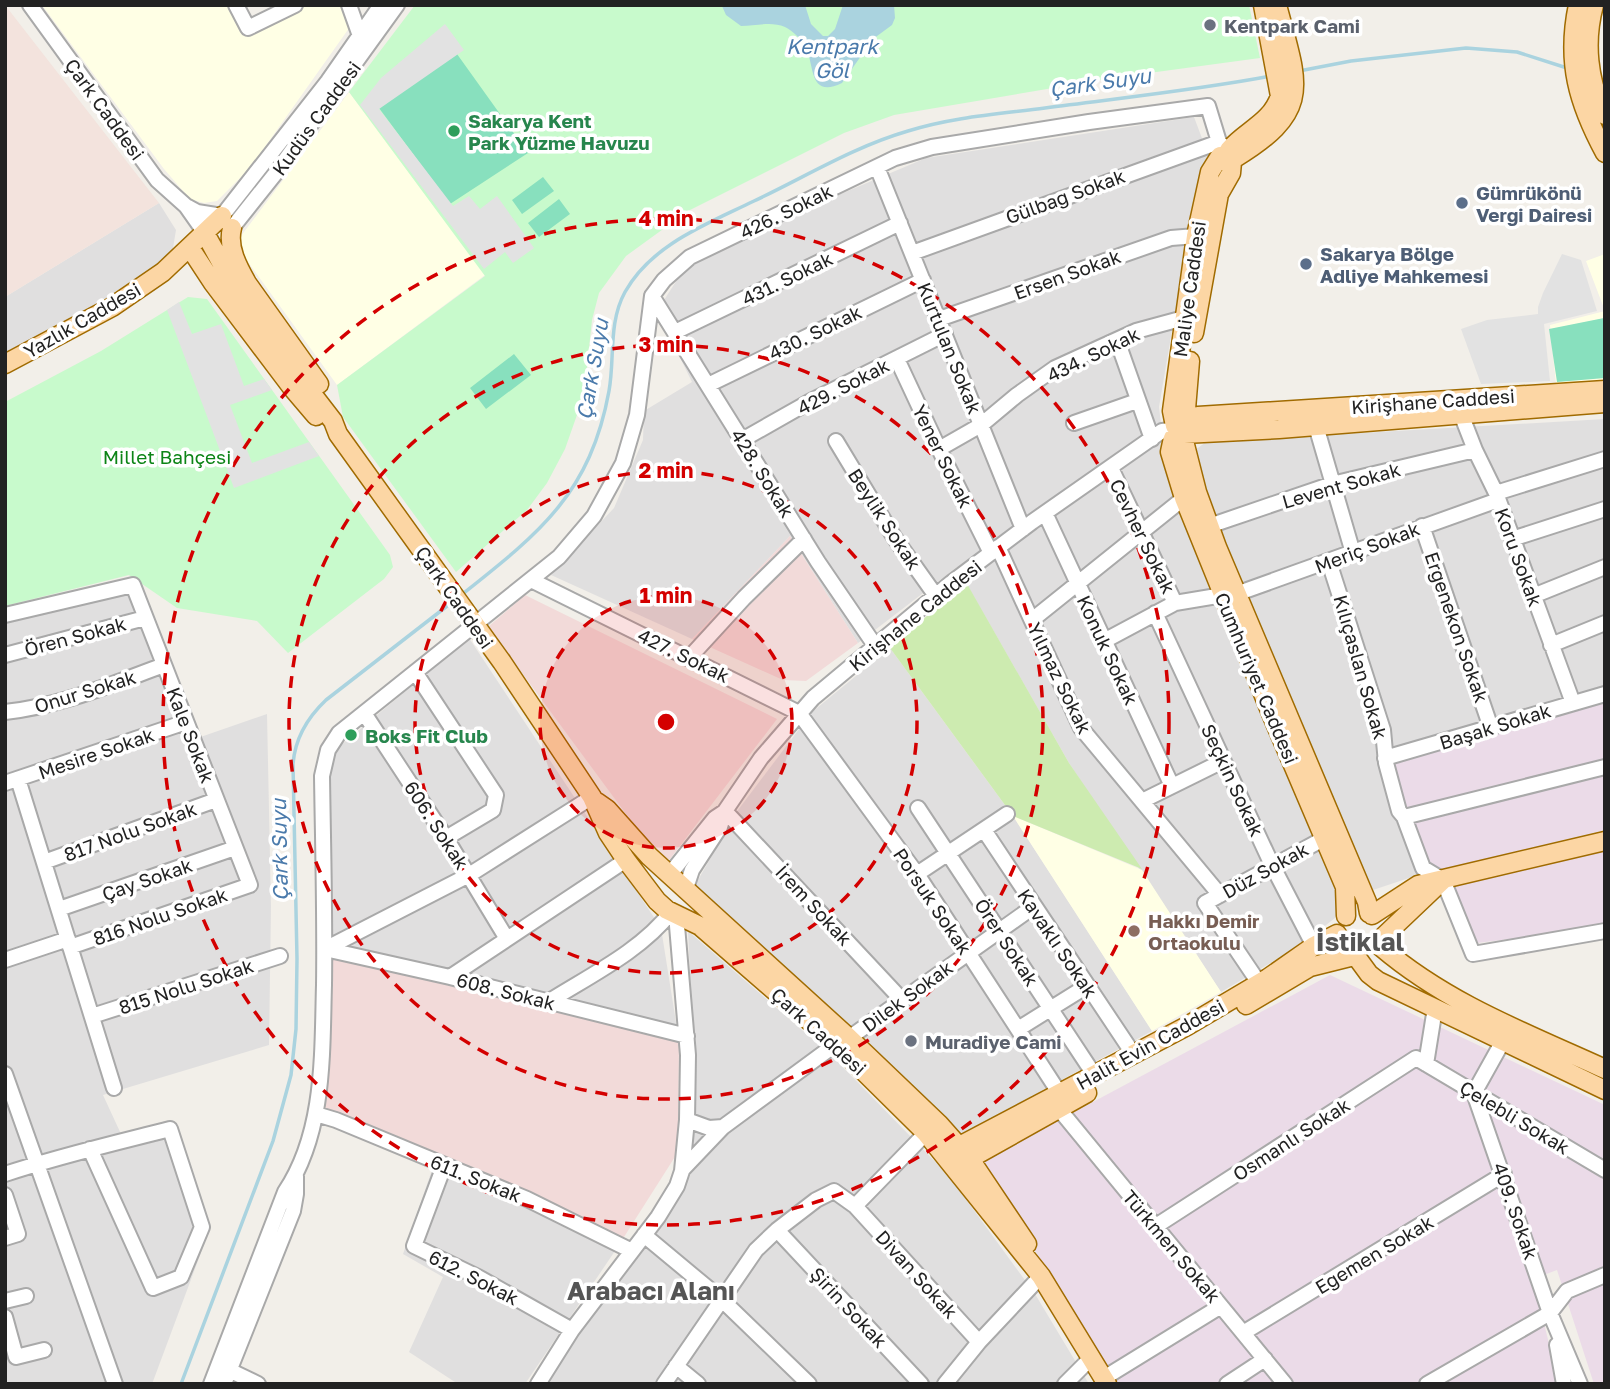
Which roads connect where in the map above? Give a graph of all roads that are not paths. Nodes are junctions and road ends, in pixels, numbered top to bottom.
1 (30, 5) edge
2 (236, 5) edge
3 (295, 5) edge
4 (349, 5) edge
5 (397, 5) edge
6 (1263, 5) edge
7 (1277, 5) edge
8 (1578, 5) edge
9 (1594, 5) edge
10 (378, 8) edge
11 (360, 36) junction
12 (1581, 47) junction
13 (1281, 49) junction
14 (1603, 113) edge
15 (1227, 153) junction
16 (1605, 153) edge
17 (877, 167) junction
18 (186, 206) junction
19 (227, 222) junction
20 (900, 223) junction
21 (1196, 236) junction
22 (208, 238) junction
23 (190, 248) junction
24 (912, 253) junction
25 (923, 280) junction
26 (652, 296) junction
27 (1184, 318) junction
28 (939, 319) junction
29 (675, 332) junction
30 (945, 334) junction
31 (1117, 340) junction
32 (897, 359) junction
33 (5, 363) edge
34 (708, 384) junction
35 (1137, 401) junction
36 (1604, 401) edge
37 (1461, 414) junction
38 (1074, 423) dead end
39 (981, 425) junction
40 (1316, 426) junction
41 (336, 427) junction
42 (1177, 432) junction
43 (1152, 439) junction
44 (742, 440) junction
45 (836, 441) dead end
46 (939, 449) junction
47 (1475, 450) junction
48 (1135, 452) junction
49 (1605, 459) edge
50 (1111, 468) junction
51 (1332, 484) junction
52 (1497, 496) junction
53 (1184, 498) junction
54 (1605, 509) edge
55 (1045, 513) junction
56 (1209, 526) junction
57 (1422, 527) junction
58 (1023, 529) junction
59 (1142, 532) junction
60 (804, 538) junction
61 (1513, 539) junction
62 (995, 550) junction
63 (1353, 553) junction
64 (1329, 562) junction
65 (1605, 567) edge
66 (531, 580) junction
67 (1078, 584) junction
68 (1229, 595) junction
69 (936, 596) junction
70 (1533, 596) junction
71 (1175, 603) junction
72 (1155, 613) junction
73 (5, 615) edge
74 (145, 618) junction
75 (473, 620) junction
76 (1032, 620) junction
77 (1605, 623) edge
78 (1104, 641) junction
79 (1551, 645) junction
80 (876, 647) junction
81 (5, 655) edge
82 (689, 657) junction
83 (164, 665) junction
84 (415, 672) junction
85 (1605, 694) edge
86 (1573, 703) junction
87 (5, 712) edge
88 (364, 713) junction
89 (799, 713) junction
90 (186, 722) junction
91 (1491, 727) junction
92 (1385, 758) junction
93 (1223, 761) junction
94 (1605, 766) edge
95 (12, 781) edge
96 (1172, 786) junction
97 (592, 797) junction
98 (216, 800) junction
99 (1142, 801) junction
100 (918, 808) dead end
101 (725, 811) junction
102 (1007, 814) dead end
103 (1404, 817) junction
104 (984, 830) junction
105 (446, 838) junction
106 (1325, 838) junction
107 (1605, 841) edge
108 (235, 848) junction
109 (948, 853) junction
110 (626, 860) junction
111 (44, 862) junction
112 (1272, 865) junction
113 (670, 874) junction
114 (917, 874) junction
115 (469, 875) junction
116 (1443, 880) junction
117 (250, 885) joint
118 (686, 888) junction
119 (1220, 895) junction
120 (657, 901) junction
121 (1034, 907) junction
122 (59, 909) junction
123 (674, 913) junction
124 (1371, 914) junction
125 (1346, 916) junction
126 (1000, 930) junction
127 (1605, 931) edge
128 (1337, 934) junction
129 (508, 939) junction
130 (1383, 942) junction
131 (69, 943) junction
132 (1314, 946) junction
133 (325, 948) junction
134 (968, 951) junction
135 (280, 956) dead end
136 (1354, 958) junction
137 (5, 960) edge
138 (450, 976) junction
139 (1259, 983) junction
140 (1087, 986) junction
141 (902, 1000) junction
142 (548, 1002) junction
143 (1051, 1009) junction
144 (1435, 1009) junction
145 (92, 1016) junction
146 (1018, 1029) junction
147 (687, 1036) junction
148 (843, 1041) junction
149 (1503, 1041) junction
150 (1134, 1055) junction
151 (1426, 1064) junction
152 (1605, 1069) edge
153 (5, 1074) edge
154 (1096, 1076) junction
155 (114, 1088) dead end
156 (1605, 1090) edge
157 (1474, 1093) junction
158 (1057, 1101) junction
159 (316, 1114) junction
160 (687, 1120) junction
161 (723, 1127) junction
162 (926, 1133) junction
163 (90, 1149) junction
164 (957, 1156) junction
165 (37, 1164) junction
166 (444, 1166) junction
167 (1605, 1170) edge
168 (682, 1171) junction
169 (5, 1174) edge
170 (1504, 1174) junction
171 (296, 1175) junction
172 (5, 1195) edge
173 (855, 1206) junction
174 (1156, 1226) junction
175 (777, 1230) junction
176 (644, 1235) junction
177 (5, 1238) edge
178 (632, 1251) junction
179 (1605, 1275) edge
180 (1041, 1276) junction
181 (26, 1296) dead end
182 (721, 1299) junction
183 (5, 1301) edge
184 (1221, 1306) junction
185 (1550, 1313) junction
186 (5, 1317) edge
187 (572, 1329) junction
188 (1243, 1333) junction
189 (979, 1342) junction
190 (44, 1350) dead end
191 (1091, 1357) junction
192 (1265, 1359) junction
193 (676, 1366) junction
194 (227, 1377) edge
195 (1105, 1381) edge
196 (115, 1384) edge
197 (211, 1384) edge
198 (258, 1384) edge
199 (538, 1384) edge
200 (664, 1384) edge
201 (698, 1384) edge
202 (809, 1384) edge
203 (921, 1384) edge
204 (945, 1384) edge
205 (1065, 1384) edge
206 (1227, 1384) edge
207 (1286, 1384) edge
208 (1427, 1384) edge
209 (1564, 1384) edge
210 (1580, 1384) edge

1 - 18 street, Çark Caddesi
2 - 3 street
4 - 11 street
5 - 19 street, Kudüs Caddesi
6 - 13 main road, Maliye Caddesi
7 - 13 main road, Maliye Caddesi
8 - 12 main road
9 - 12 main road
10 - 11 street, Kudüs Caddesi
11 - 19 street, Kudüs Caddesi
12 - 14 main road
12 - 16 main road
13 - 15 main road, Maliye Caddesi
15 - 17 street, 426. Sokak
15 - 21 main road, Maliye Caddesi
15 - 24 street, Gülbağ Sokak
15 - 42 main road, Maliye Caddesi
17 - 20 street, Kurtulan Sokak
17 - 26 street, 426. Sokak
18 - 19 street
18 - 22 street
19 - 22 main road
19 - 41 main road
20 - 24 street, Kurtulan Sokak
20 - 29 street, 431. Sokak
21 - 27 main road, Maliye Caddesi
21 - 28 street, Ersen Sokak
22 - 23 main road
22 - 41 main road, Çark Caddesi
23 - 33 main road, Yazlık Caddesi
23 - 41 main road, Çark Caddesi
24 - 25 street, Kurtulan Sokak
25 - 28 street, Kurtulan Sokak
25 - 34 street, 430. Sokak
26 - 29 street, 428. Sokak
26 - 66 street
27 - 31 street, 434. Sokak
27 - 42 main road, Maliye Caddesi
28 - 30 street, Kurtulan Sokak
29 - 34 street, 428. Sokak
30 - 32 street, 429. Sokak
30 - 39 street, Kurtulan Sokak
31 - 35 street
31 - 39 street, 434. Sokak
32 - 44 street, 429. Sokak
32 - 46 street, Yener Sokak
34 - 44 street, 428. Sokak
35 - 38 street
35 - 43 street
36 - 37 main road, Kirişhane Caddesi
36 - 42 main road, Kirişhane Caddesi
37 - 40 main road, Kirişhane Caddesi
37 - 47 street, Koru Sokak
39 - 46 street, 434. Sokak
39 - 58 street, Kurtulan Sokak
40 - 42 main road, Kirişhane Caddesi
40 - 51 street
41 - 75 main road, Çark Caddesi
42 - 43 street, Kirişhane Caddesi
42 - 48 street, Kirişhane Caddesi
42 - 53 main road, Cumhuriyet Caddesi
42 - 56 main road, Cumhuriyet Caddesi
43 - 48 street, Kirişhane Caddesi
44 - 60 street, 428. Sokak
45 - 69 street, Beylik Sokak
46 - 62 street, Yener Sokak
47 - 51 street, Levent Sokak
47 - 52 street, Koru Sokak
48 - 50 street, Kirişhane Caddesi
49 - 52 street, Meriç Sokak
50 - 55 street, Kirişhane Caddesi
50 - 59 street, Cevher Sokak
51 - 56 street, Levent Sokak
51 - 63 street
52 - 57 street, Meriç Sokak
52 - 61 street, Koru Sokak
53 - 59 street
53 - 68 main road, Cumhuriyet Caddesi
54 - 61 street
55 - 58 street, Kirişhane Caddesi
55 - 67 street, Konuk Sokak
56 - 68 main road, Cumhuriyet Caddesi
57 - 63 street, Meriç Sokak
57 - 91 street, Ergenekon Sokak
58 - 62 street, Kirişhane Caddesi
59 - 67 street
59 - 71 street, Cevher Sokak
60 - 80 street, 428. Sokak
60 - 82 street
61 - 70 street, Koru Sokak
62 - 69 street, Kirişhane Caddesi
62 - 76 street, Yılmaz Sokak
63 - 64 street, Meriç Sokak
64 - 68 street, Meriç Sokak
64 - 92 street, Kılıçaslan Sokak
65 - 70 street
66 - 75 street
66 - 82 street, 427. Sokak
67 - 76 street
67 - 78 street, Konuk Sokak
68 - 71 street, Meriç Sokak
68 - 106 main road, Cumhuriyet Caddesi
68 - 124 main road, Cumhuriyet Caddesi
69 - 80 street, Kirişhane Caddesi
70 - 79 street, Koru Sokak
71 - 72 street, Meriç Sokak
72 - 78 street, Meriç Sokak
72 - 93 street, Seçkin Sokak
73 - 74 street, Kale Sokak
74 - 81 street, Ören Sokak
74 - 83 street, Kale Sokak
75 - 84 street
75 - 97 main road, Çark Caddesi
76 - 99 street, Yılmaz Sokak
77 - 79 street
78 - 96 street, Konuk Sokak
79 - 86 street, Koru Sokak
80 - 89 street, Kirişhane Caddesi
82 - 89 street, 427. Sokak
83 - 87 street, Onur Sokak
83 - 90 street, Kale Sokak
84 - 88 street
84 - 105 street
85 - 86 street, Başak Sokak
86 - 91 street, Başak Sokak
88 - 105 street, 606. Sokak
88 - 133 street
89 - 101 street, Kirişhane Caddesi
89 - 114 street, Porsuk Sokak
90 - 95 street, Mesire Sokak
90 - 98 street, Kale Sokak
91 - 92 street, Başak Sokak
92 - 103 street, Kılıçaslan Sokak
93 - 96 street
93 - 112 street, Seçkin Sokak
94 - 103 street
95 - 111 street
96 - 99 street
97 - 110 main road, Çark Caddesi
97 - 113 main road, Çark Caddesi
97 - 115 street
98 - 108 street, Kale Sokak
98 - 111 street, 817 Nolu Sokak
99 - 119 street, Yılmaz Sokak
100 - 109 street, Örer Sokak
101 - 113 street, Kirişhane Caddesi
101 - 118 street, Kirişhane Caddesi
101 - 141 street, İrem Sokak
102 - 104 street
103 - 116 street, Kılıçaslan Sokak
104 - 109 street
104 - 121 street, Kavaklı Sokak
105 - 115 street, 606. Sokak
106 - 112 street, Düz Sokak
106 - 125 main road, Cumhuriyet Caddesi
107 - 116 main road
108 - 117 street, Kale Sokak
108 - 122 street, Çay Sokak
109 - 114 street
109 - 126 street, Örer Sokak
110 - 120 main road, Çark Caddesi
110 - 129 street
111 - 122 street
112 - 119 street, Düz Sokak
112 - 132 street, Seçkin Sokak
113 - 118 main road, Çark Caddesi
113 - 120 main road
114 - 134 street, Porsuk Sokak
115 - 129 street, 606. Sokak
115 - 133 street
116 - 124 main road
116 - 127 street
116 - 130 main road
117 - 131 street, 816 Nolu Sokak
118 - 123 main road
118 - 148 main road, Çark Caddesi
119 - 139 street, Düz Sokak
120 - 123 main road, Çark Caddesi
121 - 126 street, Dilek Sokak
121 - 140 street, Kavaklı Sokak
122 - 131 street
123 - 142 street
123 - 147 street
123 - 148 main road, Çark Caddesi
124 - 125 main road
124 - 130 main road
125 - 128 main road
126 - 134 street, Dilek Sokak
126 - 143 street, Örer Sokak
128 - 132 main road, Halit Evin Caddesi
128 - 136 main road
129 - 138 street
130 - 136 main road
130 - 152 main road
131 - 137 street, 816 Nolu Sokak
131 - 145 street
132 - 139 main road, Halit Evin Caddesi
133 - 138 street, 608. Sokak
133 - 159 street
134 - 141 street, Dilek Sokak
134 - 146 street, Porsuk Sokak
135 - 145 street, 815 Nolu Sokak
136 - 144 main road
136 - 158 main road, Halit Evin Caddesi
138 - 142 street, 608. Sokak
139 - 150 main road, Halit Evin Caddesi
140 - 143 street
140 - 150 street, Kavaklı Sokak
141 - 148 street, Dilek Sokak
142 - 147 street, 608. Sokak
143 - 146 street
143 - 154 street, Örer Sokak
144 - 149 main road
144 - 151 street
145 - 155 street
146 - 158 street, Porsuk Sokak
147 - 160 street
148 - 161 street, Dilek Sokak
148 - 162 main road, Çark Caddesi
148 - 164 main road, Çark Caddesi
149 - 156 main road
149 - 157 street
150 - 154 main road, Halit Evin Caddesi
151 - 157 street, Çelebli Sokak
151 - 174 street, Osmanlı Sokak
153 - 165 street
154 - 158 main road, Halit Evin Caddesi
157 - 167 street, Çelebli Sokak
157 - 170 street, 409. Sokak
158 - 164 main road, Halit Evin Caddesi
158 - 174 street, Türkmen Sokak
159 - 166 street, 611. Sokak
159 - 171 street
160 - 161 street
160 - 168 street
161 - 168 street, Dilek Sokak
162 - 164 main road, Çark Caddesi
162 - 173 street
163 - 163 street
163 - 165 street
164 - 180 main road, Çark Caddesi
165 - 169 street
165 - 196 street
166 - 178 street, 611. Sokak
166 - 187 street, 612. Sokak
168 - 176 street
170 - 185 street, 409. Sokak
170 - 188 street, Egemen Sokak
171 - 194 street
171 - 197 street
172 - 177 street
173 - 175 street
173 - 189 street, Divan Sokak
174 - 184 street, Türkmen Sokak
175 - 182 street
175 - 203 street, Şirin Sokak
176 - 178 street
176 - 182 street
178 - 187 street
179 - 185 street
180 - 189 street
180 - 191 main road, Çark Caddesi
181 - 183 street
182 - 193 street
182 - 202 street
184 - 188 street, Türkmen Sokak
184 - 195 street
185 - 208 street
185 - 209 street
185 - 210 street, 409. Sokak
186 - 190 street
187 - 199 street
188 - 192 street, Türkmen Sokak
189 - 204 street
191 - 195 main road, Çark Caddesi
191 - 205 street
192 - 206 street
192 - 207 street, Türkmen Sokak
193 - 200 street
193 - 201 street
194 - 198 street

